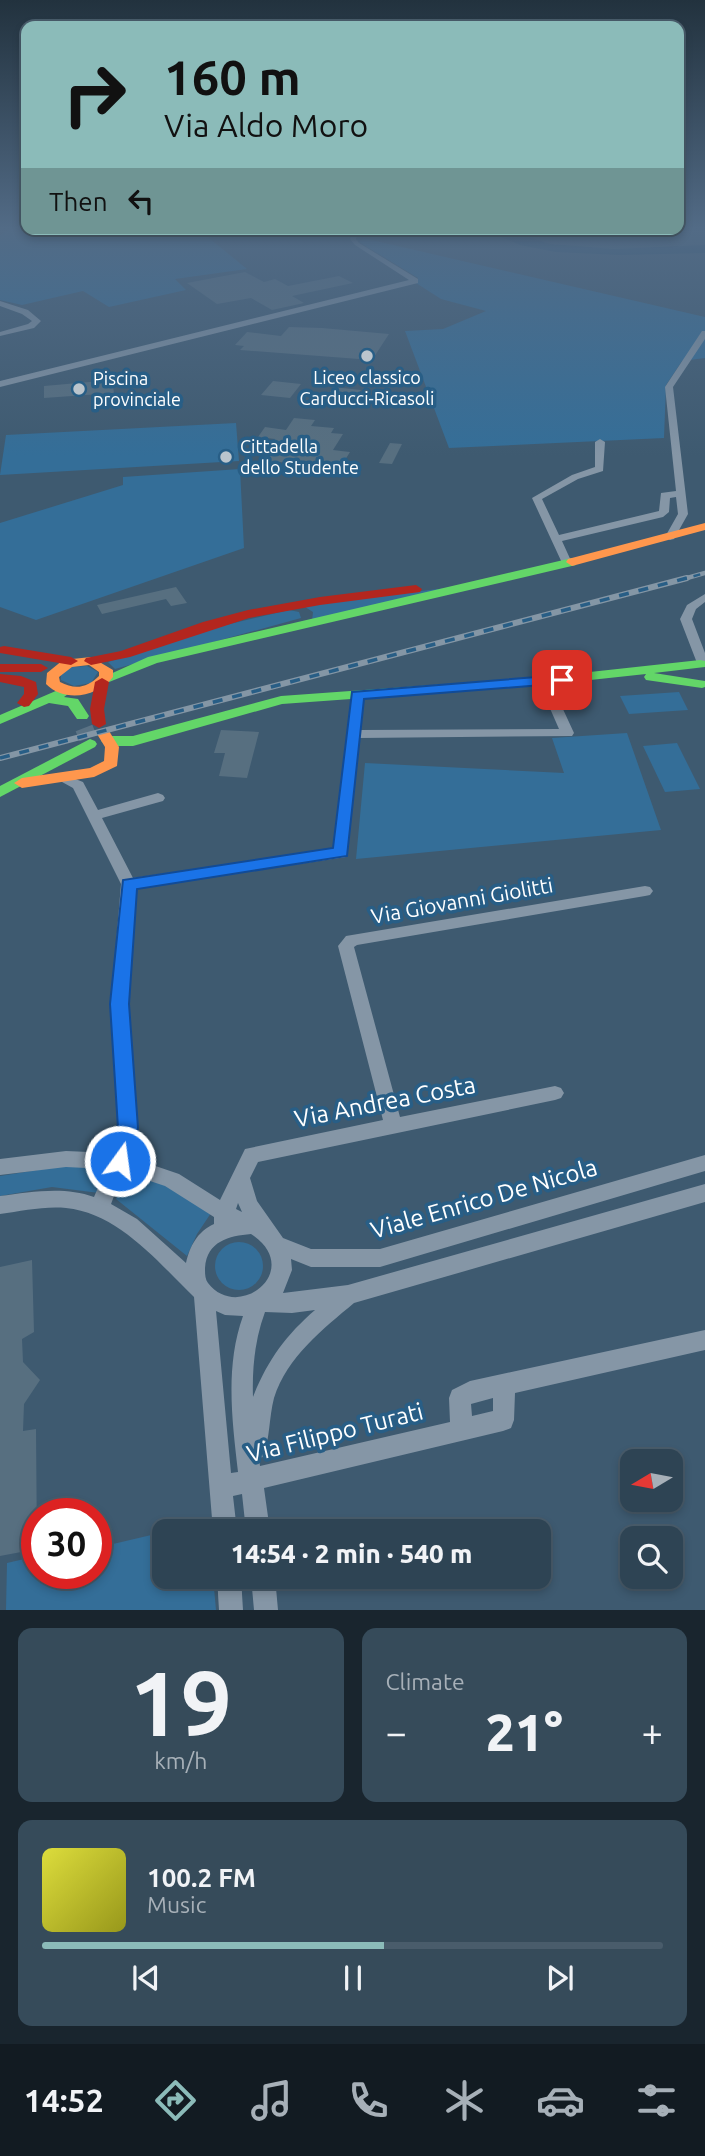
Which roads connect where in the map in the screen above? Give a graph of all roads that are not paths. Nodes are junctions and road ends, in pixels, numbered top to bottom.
1 (6, 305) edge
2 (318, 305) edge
3 (705, 333) edge
4 (0, 334) edge
5 (0, 384) edge
6 (600, 442) dead end
7 (680, 494) junction
8 (689, 526) edge
9 (555, 539) junction
10 (567, 564) junction
11 (508, 578) junction
12 (705, 597) edge
13 (290, 604) junction
14 (705, 604) edge
15 (296, 627) junction
16 (177, 635) junction
17 (705, 642) edge
18 (1, 658) edge
19 (53, 659) junction
20 (83, 661) junction
21 (703, 663) edge
22 (608, 676) junction
23 (0, 678) edge
24 (52, 679) junction
25 (103, 681) junction
26 (544, 681) junction
27 (704, 685) edge
28 (71, 692) junction
29 (357, 695) junction
30 (44, 701) junction
31 (24, 703) junction
32 (0, 717) edge
33 (353, 734) junction
34 (96, 735) junction
35 (94, 772) junction
36 (57, 776) junction
37 (22, 783) junction
38 (0, 792) edge
39 (83, 794) junction
40 (158, 798) dead end
41 (94, 816) junction
42 (129, 884) junction
43 (645, 891) dead end
44 (555, 1093) dead end
45 (393, 1125) junction
46 (120, 1161) junction
47 (705, 1163) edge
48 (0, 1167) edge
49 (242, 1180) junction
50 (705, 1193) edge
51 (0, 1205) edge
52 (100, 1207) junction
53 (222, 1221) junction
54 (264, 1234) junction
55 (200, 1291) junction
56 (348, 1295) junction
57 (258, 1302) junction
58 (705, 1340) edge
59 (505, 1385) junction
60 (461, 1430) junction
61 (252, 1481) junction
62 (222, 1487) junction
63 (224, 1519) edge
64 (257, 1519) edge
65 (230, 1589) edge
66 (264, 1589) edge
67 (231, 1610) edge
68 (266, 1610) edge

1 - 4 street
2 - 5 street
3 - 7 street
6 - 9 street
7 - 8 street
7 - 9 street
8 - 10 main road
9 - 10 street
10 - 11 main road
11 - 13 main road
11 - 15 main road
12 - 21 street
13 - 15 main road
13 - 16 main road
14 - 17 street
15 - 25 main road
16 - 19 main road
16 - 20 main road
18 - 19 main road
18 - 24 main road
19 - 20 main road
20 - 24 main road
20 - 25 main road
21 - 22 main road
21 - 27 main road
22 - 26 main road
22 - 27 main road
23 - 31 main road
24 - 28 main road
24 - 31 main road
25 - 28 main road
25 - 34 main road
26 - 29 main road
26 - 33 street
28 - 30 main road
28 - 34 main road
29 - 33 street
29 - 34 main road
30 - 32 main road
30 - 34 main road
31 - 32 main road
33 - 42 street
34 - 35 main road
34 - 37 main road
35 - 36 main road
35 - 39 street
36 - 37 main road
36 - 39 street
37 - 38 main road
39 - 41 street
40 - 41 street
41 - 42 street
42 - 46 street
43 - 45 street, Via Giovanni Giolitti
44 - 45 street, Via Andrea Costa
45 - 49 street, Via Andrea Costa
46 - 48 street
46 - 52 street
46 - 53 street
47 - 54 street, Viale Enrico De Nicola
49 - 53 street, Via Andrea Costa
49 - 54 street
50 - 56 street
51 - 52 street
52 - 55 street
53 - 54 street, Viale Enrico De Nicola
53 - 55 street
54 - 57 street
55 - 57 street
55 - 62 street
56 - 57 street
56 - 61 street
57 - 61 street
58 - 59 street
59 - 60 street, Via Filippo Turati
59 - 60 street
60 - 61 street, Via Filippo Turati
61 - 62 street, Via Filippo Turati
61 - 64 street
62 - 63 street
65 - 67 street
66 - 68 street

